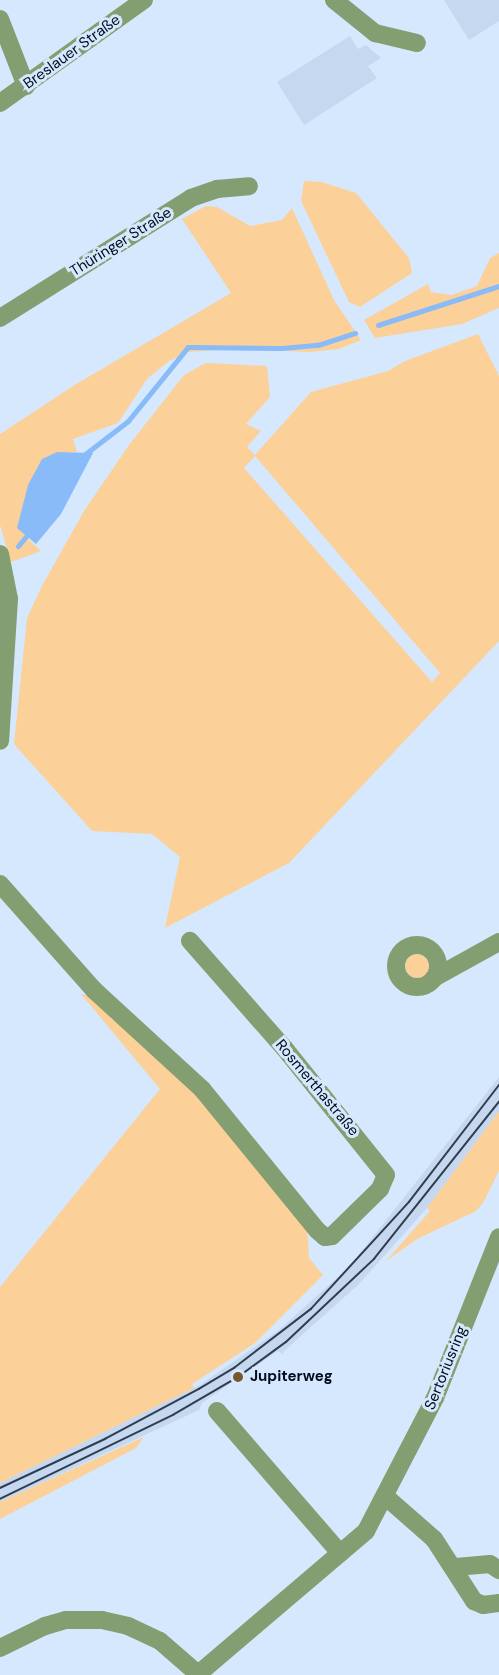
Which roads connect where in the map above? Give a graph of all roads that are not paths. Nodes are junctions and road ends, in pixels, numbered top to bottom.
1 (144, 0) edge
2 (334, 0) edge
3 (0, 19) edge
4 (417, 43) dead end
5 (26, 86) junction
6 (0, 103) edge
7 (249, 186) dead end
8 (0, 318) edge
9 (0, 554) edge
10 (0, 741) edge
11 (0, 884) edge
12 (190, 941) dead end
13 (499, 942) edge
14 (434, 978) dead end
15 (499, 1237) edge
16 (218, 1411) dead end
17 (386, 1497) junction
18 (340, 1553) junction
19 (456, 1567) junction
20 (499, 1570) edge
21 (499, 1603) edge
22 (0, 1648) edge
23 (197, 1675) edge

1 - 5 street, Breslauer Straße
2 - 4 street
3 - 5 street
5 - 6 street, Breslauer Straße
7 - 8 street, Thüringer Straße
9 - 10 street
11 - 12 street, Rosmerthastraße
13 - 14 street
15 - 17 street, Sertoriusring
16 - 18 street
17 - 18 street, Sertoriusring
17 - 19 street
18 - 23 street, Sertoriusring
19 - 20 street
19 - 21 street
22 - 23 street

